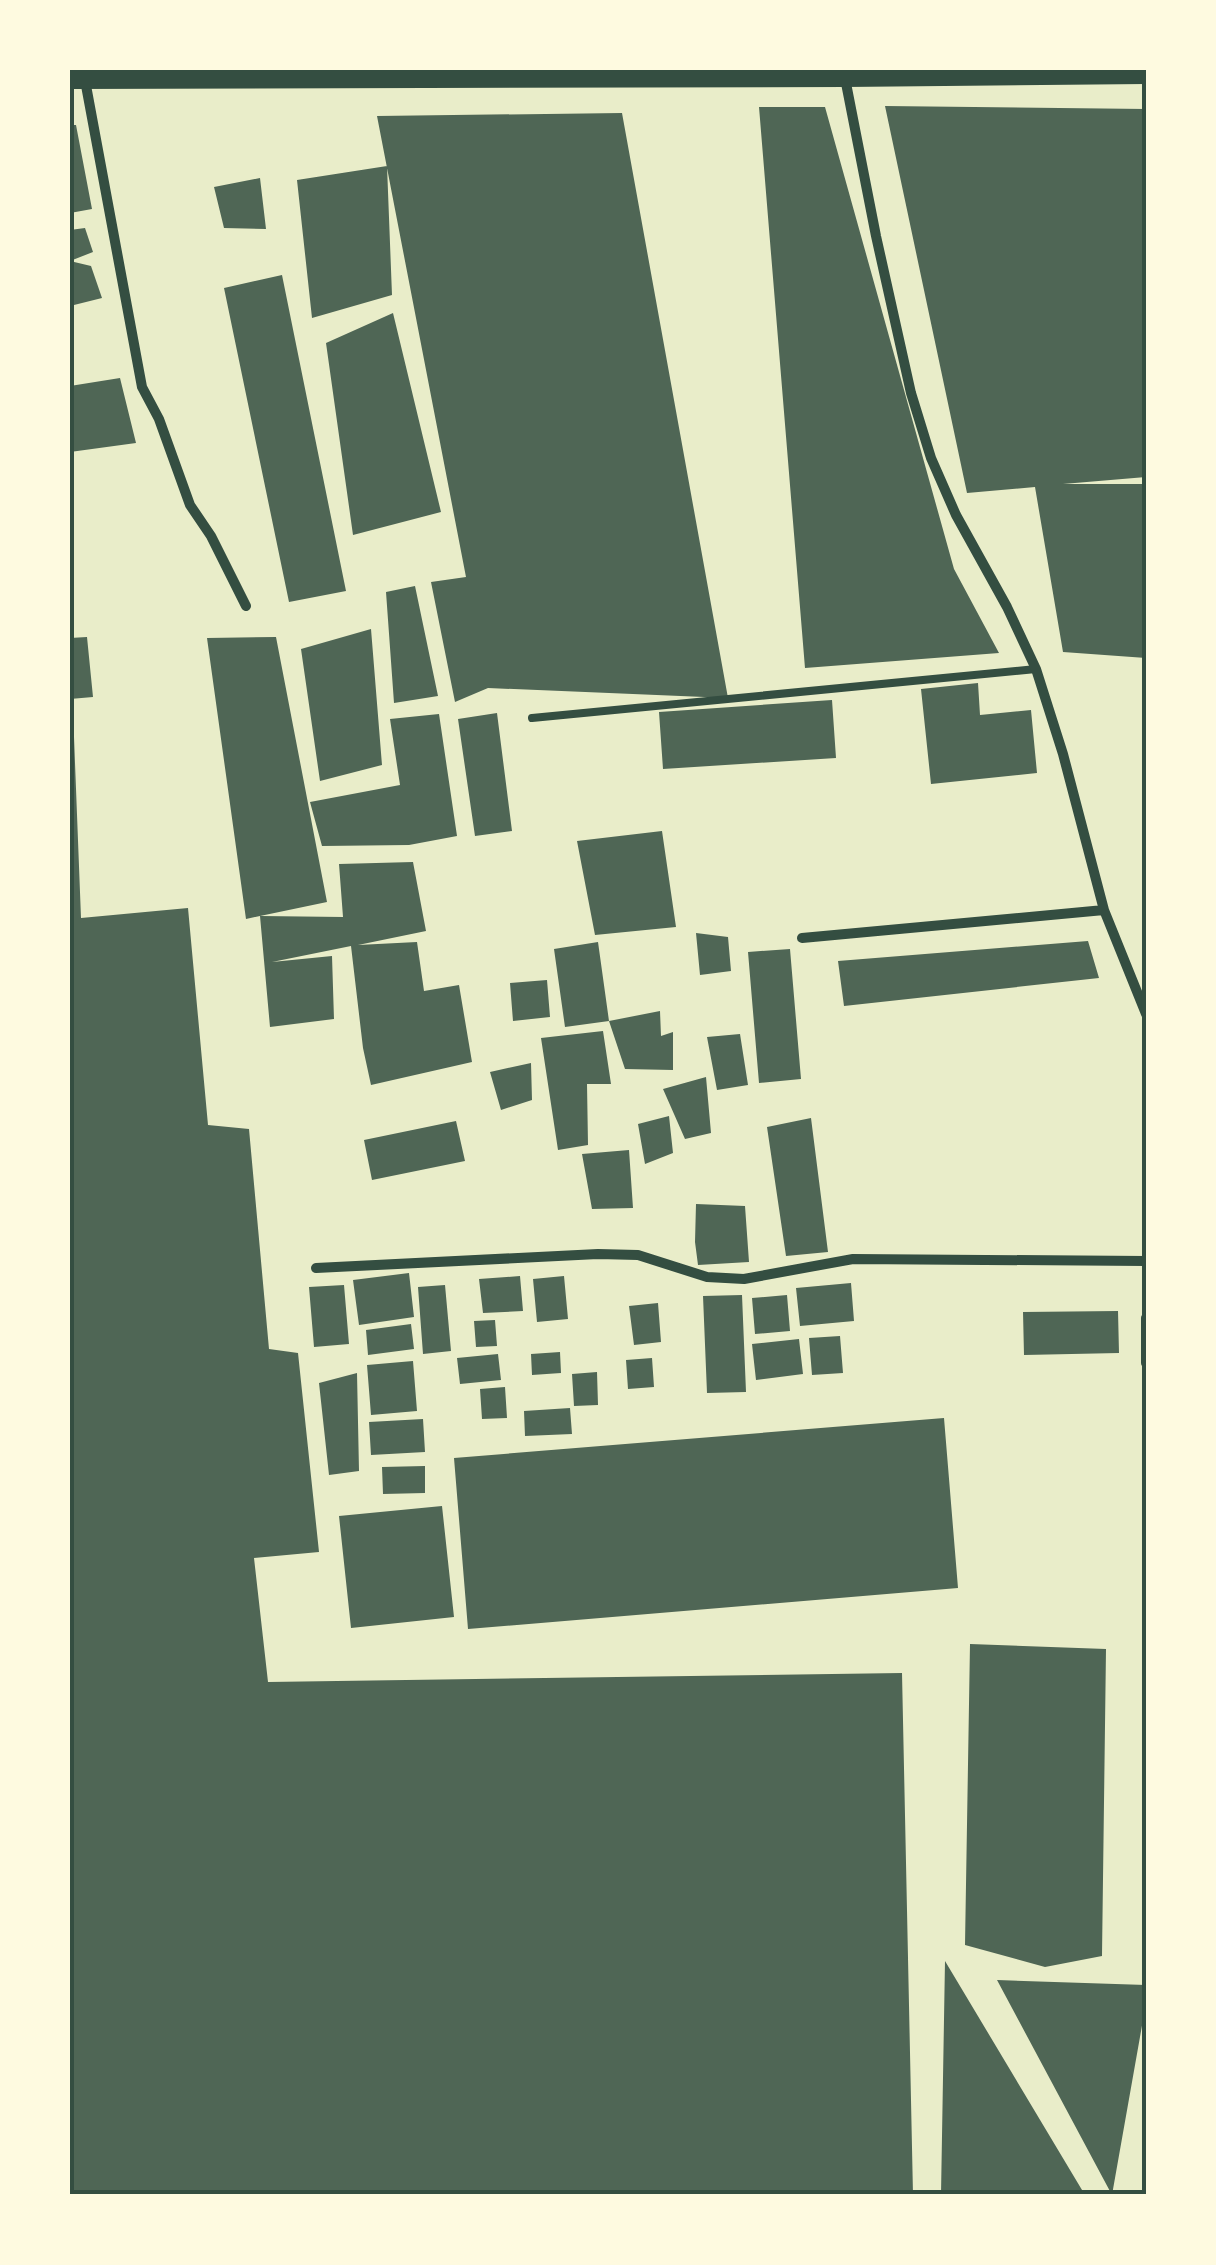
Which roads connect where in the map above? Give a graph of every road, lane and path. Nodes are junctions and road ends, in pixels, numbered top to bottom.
1 (1146, 74) edge
2 (845, 77) junction
3 (77, 79) edge
4 (246, 606) dead end
5 (1036, 669) junction
6 (532, 718) dead end
7 (1104, 910) junction
8 (802, 938) dead end
9 (1146, 1014) edge
10 (1146, 1262) edge
11 (316, 1268) dead end
12 (1146, 1318) edge
13 (1146, 1362) edge

1 - 2 main road
2 - 3 main road
2 - 5 street
3 - 4 street
5 - 6 lane
5 - 7 street
7 - 8 street
7 - 9 street
10 - 11 street
12 - 13 street

